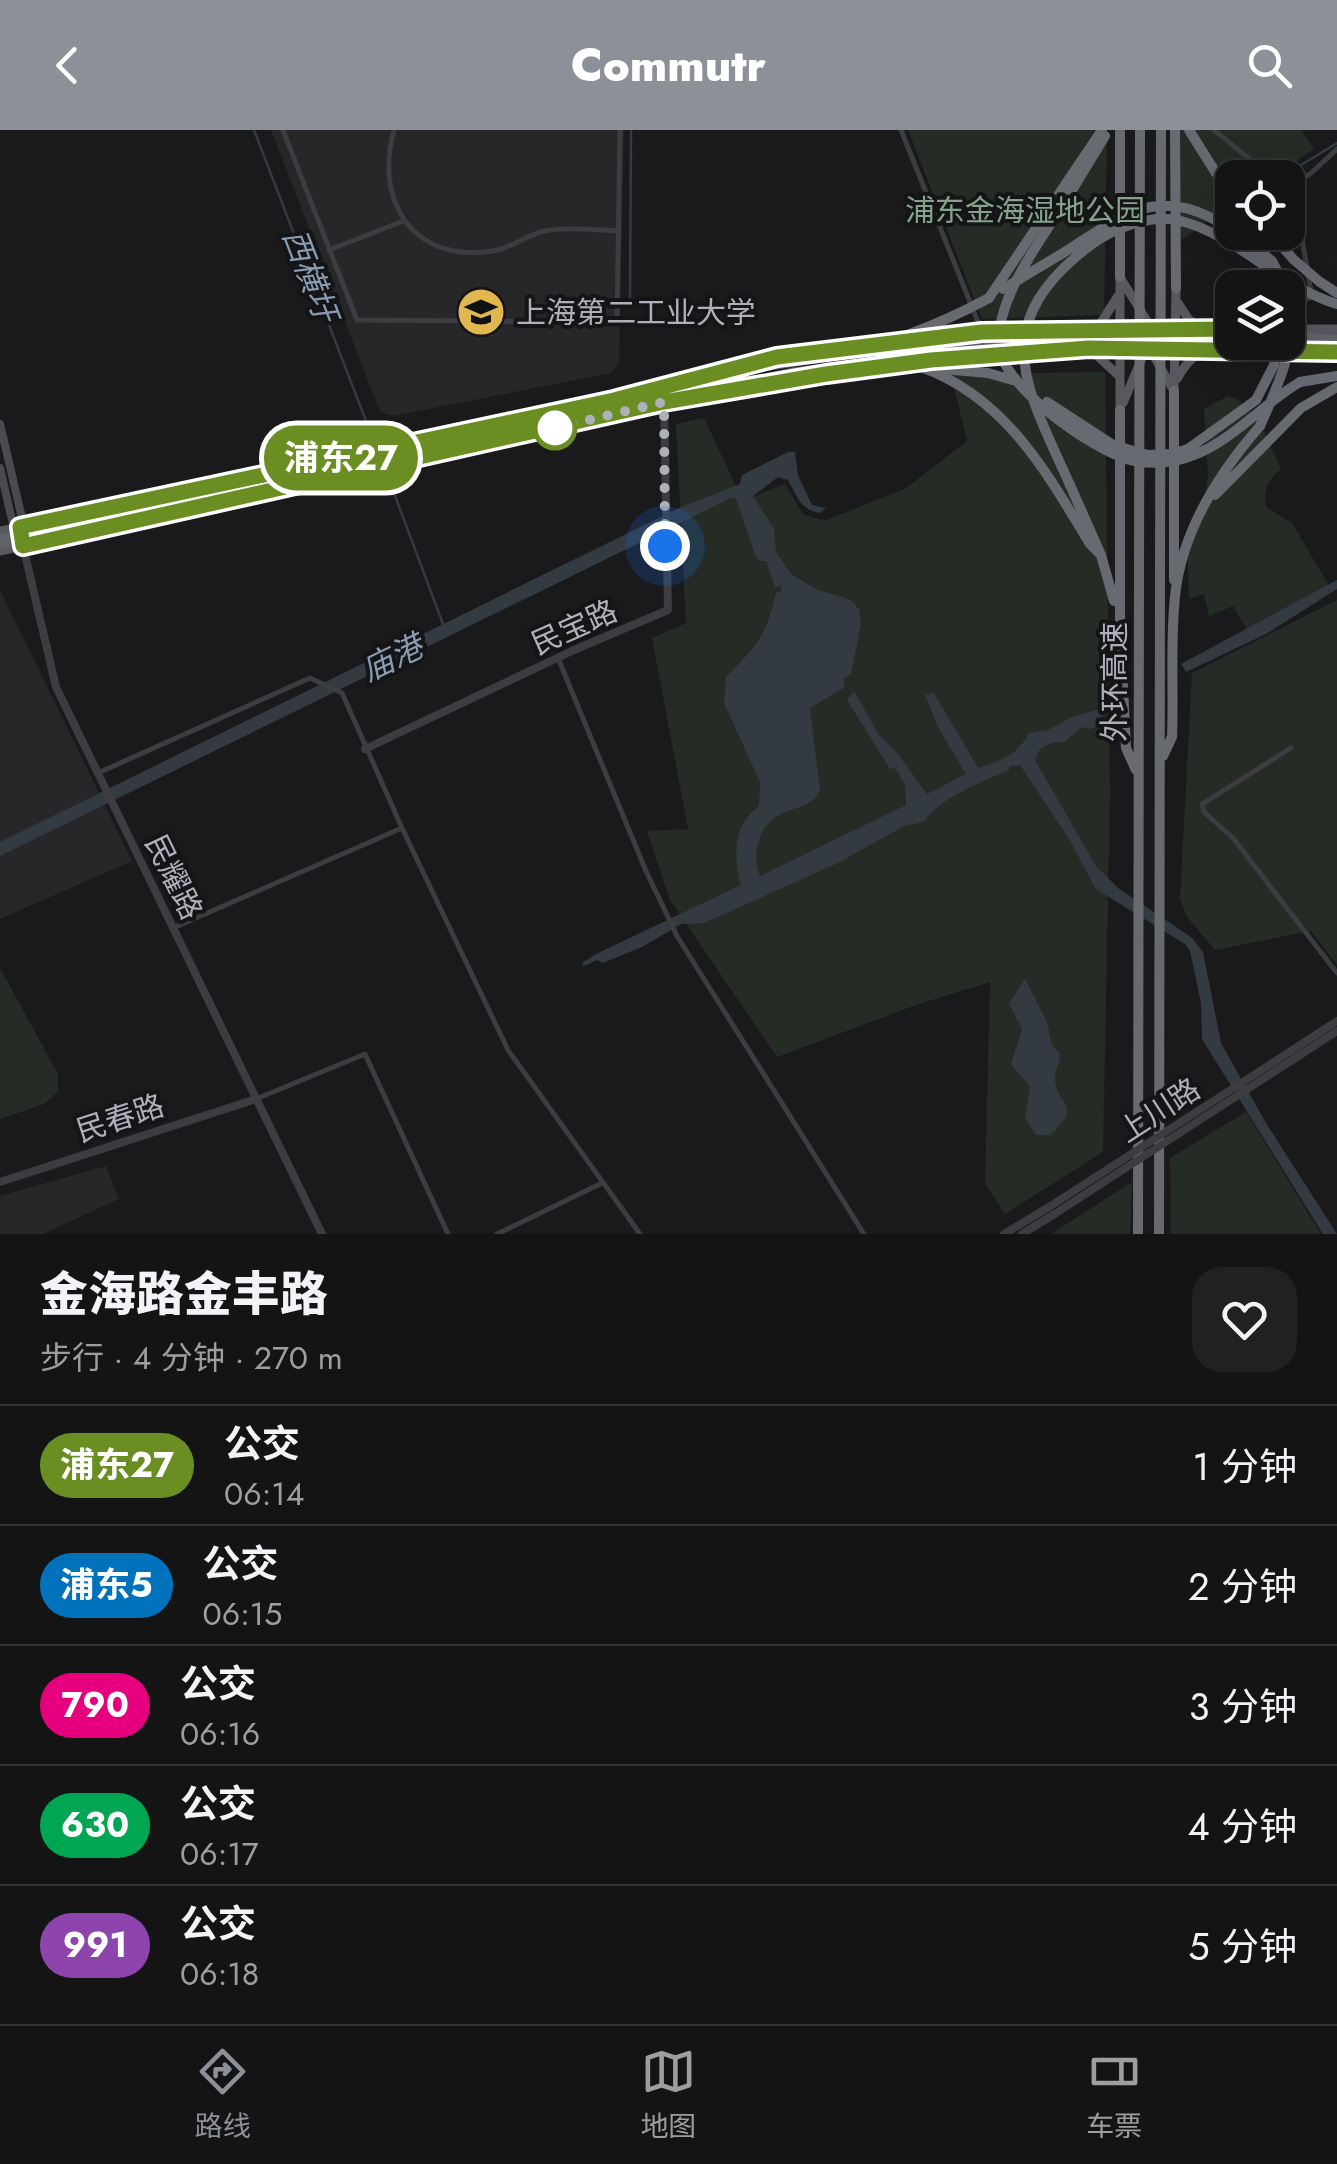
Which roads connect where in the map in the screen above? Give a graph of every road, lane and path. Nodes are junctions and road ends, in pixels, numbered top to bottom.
1 (283, 130) edge
2 (394, 130) edge
3 (620, 130) edge
4 (901, 130) edge
5 (1104, 130) edge
6 (1120, 130) edge
7 (1140, 130) edge
8 (1161, 130) edge
9 (1175, 130) edge
10 (1189, 130) edge
11 (1214, 130) edge
12 (1337, 149) edge
13 (1251, 160) edge
14 (1215, 170) edge
15 (1305, 177) edge
16 (1060, 199) junction
17 (1215, 218) edge
18 (403, 221) junction
19 (619, 230) junction
20 (329, 250) junction
21 (1258, 250) edge
22 (1285, 250) edge
23 (1304, 250) edge
24 (1120, 277) junction
25 (1120, 293) junction
26 (1176, 293) junction
27 (1337, 293) edge
28 (989, 298) junction
29 (1305, 300) edge
30 (1337, 304) edge
31 (1152, 328) junction
32 (1173, 328) junction
33 (1098, 329) junction
34 (1125, 329) junction
35 (1204, 329) junction
36 (1215, 329) edge
37 (1305, 329) edge
38 (1337, 329) edge
39 (982, 332) junction
40 (1215, 337) edge
41 (1142, 339) junction
42 (1157, 339) junction
43 (1305, 340) edge
44 (1337, 345) edge
45 (1305, 346) edge
46 (1089, 348) junction
47 (1124, 349) junction
48 (1215, 349) edge
49 (1215, 349) edge
50 (1150, 350) junction
51 (1173, 350) junction
52 (824, 357) junction
53 (1275, 360) edge
54 (870, 361) junction
55 (921, 367) junction
56 (1337, 376) edge
57 (1120, 377) junction
58 (1175, 386) junction
59 (1337, 387) edge
60 (664, 402) junction
61 (1120, 410) junction
62 (0, 424) edge
63 (0, 468) edge
64 (1207, 503) junction
65 (20, 527) junction
66 (0, 541) edge
67 (23, 546) junction
68 (1101, 554) junction
69 (1176, 586) junction
70 (1120, 626) junction
71 (558, 658) junction
72 (365, 748) junction
73 (1291, 748) dead end
74 (1160, 761) junction
75 (98, 772) junction
76 (1139, 775) junction
77 (402, 828) junction
78 (173, 928) junction
79 (1337, 972) edge
80 (1337, 1021) edge
81 (1337, 1031) edge
82 (1262, 1075) junction
83 (256, 1099) junction
84 (0, 1182) edge
85 (602, 1183) junction
86 (1051, 1211) junction
87 (322, 1234) edge
88 (448, 1234) edge
89 (497, 1234) edge
90 (640, 1234) edge
91 (864, 1234) edge
92 (1004, 1234) edge
93 (1022, 1234) edge
94 (1138, 1234) edge
95 (1159, 1234) edge

1 - 20 street
2 - 18 street
3 - 19 street
4 - 39 street
5 - 16 highway
6 - 24 highway
7 - 76 highway, 外环高速, bridge
8 - 74 highway, 外环高速, bridge
9 - 26 highway
10 - 14 highway
11 - 13 street
12 - 15 street
16 - 28 highway
16 - 56 highway, bridge
17 - 28 highway, bridge
18 - 19 street
18 - 20 street
19 - 20 street
21 - 64 highway, bridge
22 - 27 highway, bridge
23 - 29 street
24 - 25 main road
24 - 31 main road
25 - 33 main road
25 - 34 main road
26 - 31 main road
26 - 32 main road
26 - 35 main road
28 - 52 highway, bridge
30 - 68 highway, bridge
31 - 32 main road
31 - 34 main road
31 - 41 main road
31 - 42 main road
32 - 35 main road
32 - 42 main road
32 - 51 main road
33 - 34 main road
33 - 39 main road
34 - 41 main road
34 - 47 main road
35 - 36 main road
37 - 38 main road
39 - 65 main road
40 - 52 highway, bridge
41 - 47 main road
41 - 50 main road
42 - 50 main road
42 - 51 main road
43 - 44 highway, bridge
44 - 45 main road
44 - 54 highway, bridge
46 - 47 main road
46 - 57 main road
46 - 60 main road
47 - 50 main road
47 - 57 main road
48 - 51 main road
49 - 58 main road
50 - 51 main road
50 - 58 main road
50 - 61 main road
51 - 58 main road
52 - 66 highway, bridge
53 - 55 highway, bridge
54 - 55 highway, bridge
54 - 66 highway, bridge
55 - 68 highway
57 - 61 main road
58 - 69 highway
59 - 64 highway
60 - 67 main road
60 - 71 street, 民宝路
61 - 70 highway
62 - 65 main road
63 - 65 main road
64 - 69 highway
65 - 66 main road
65 - 67 main road, 民耀路
66 - 67 main road
67 - 75 street, 民耀路
68 - 70 highway
69 - 74 highway
70 - 76 highway
71 - 72 street, 民宝路
71 - 91 street
72 - 75 street
72 - 77 street
73 - 79 street
74 - 95 highway, 外环高速
75 - 78 street, 民耀路
76 - 94 highway, 外环高速
77 - 78 street
77 - 85 street
78 - 83 street, 民耀路
80 - 82 street, 上川路
81 - 82 street, 上川路
82 - 86 street, 上川路, bridge
83 - 84 street, 民春路
83 - 87 street, 民耀路
83 - 88 street
85 - 89 street
85 - 90 street
86 - 92 street, 上川路
86 - 93 street, 上川路

